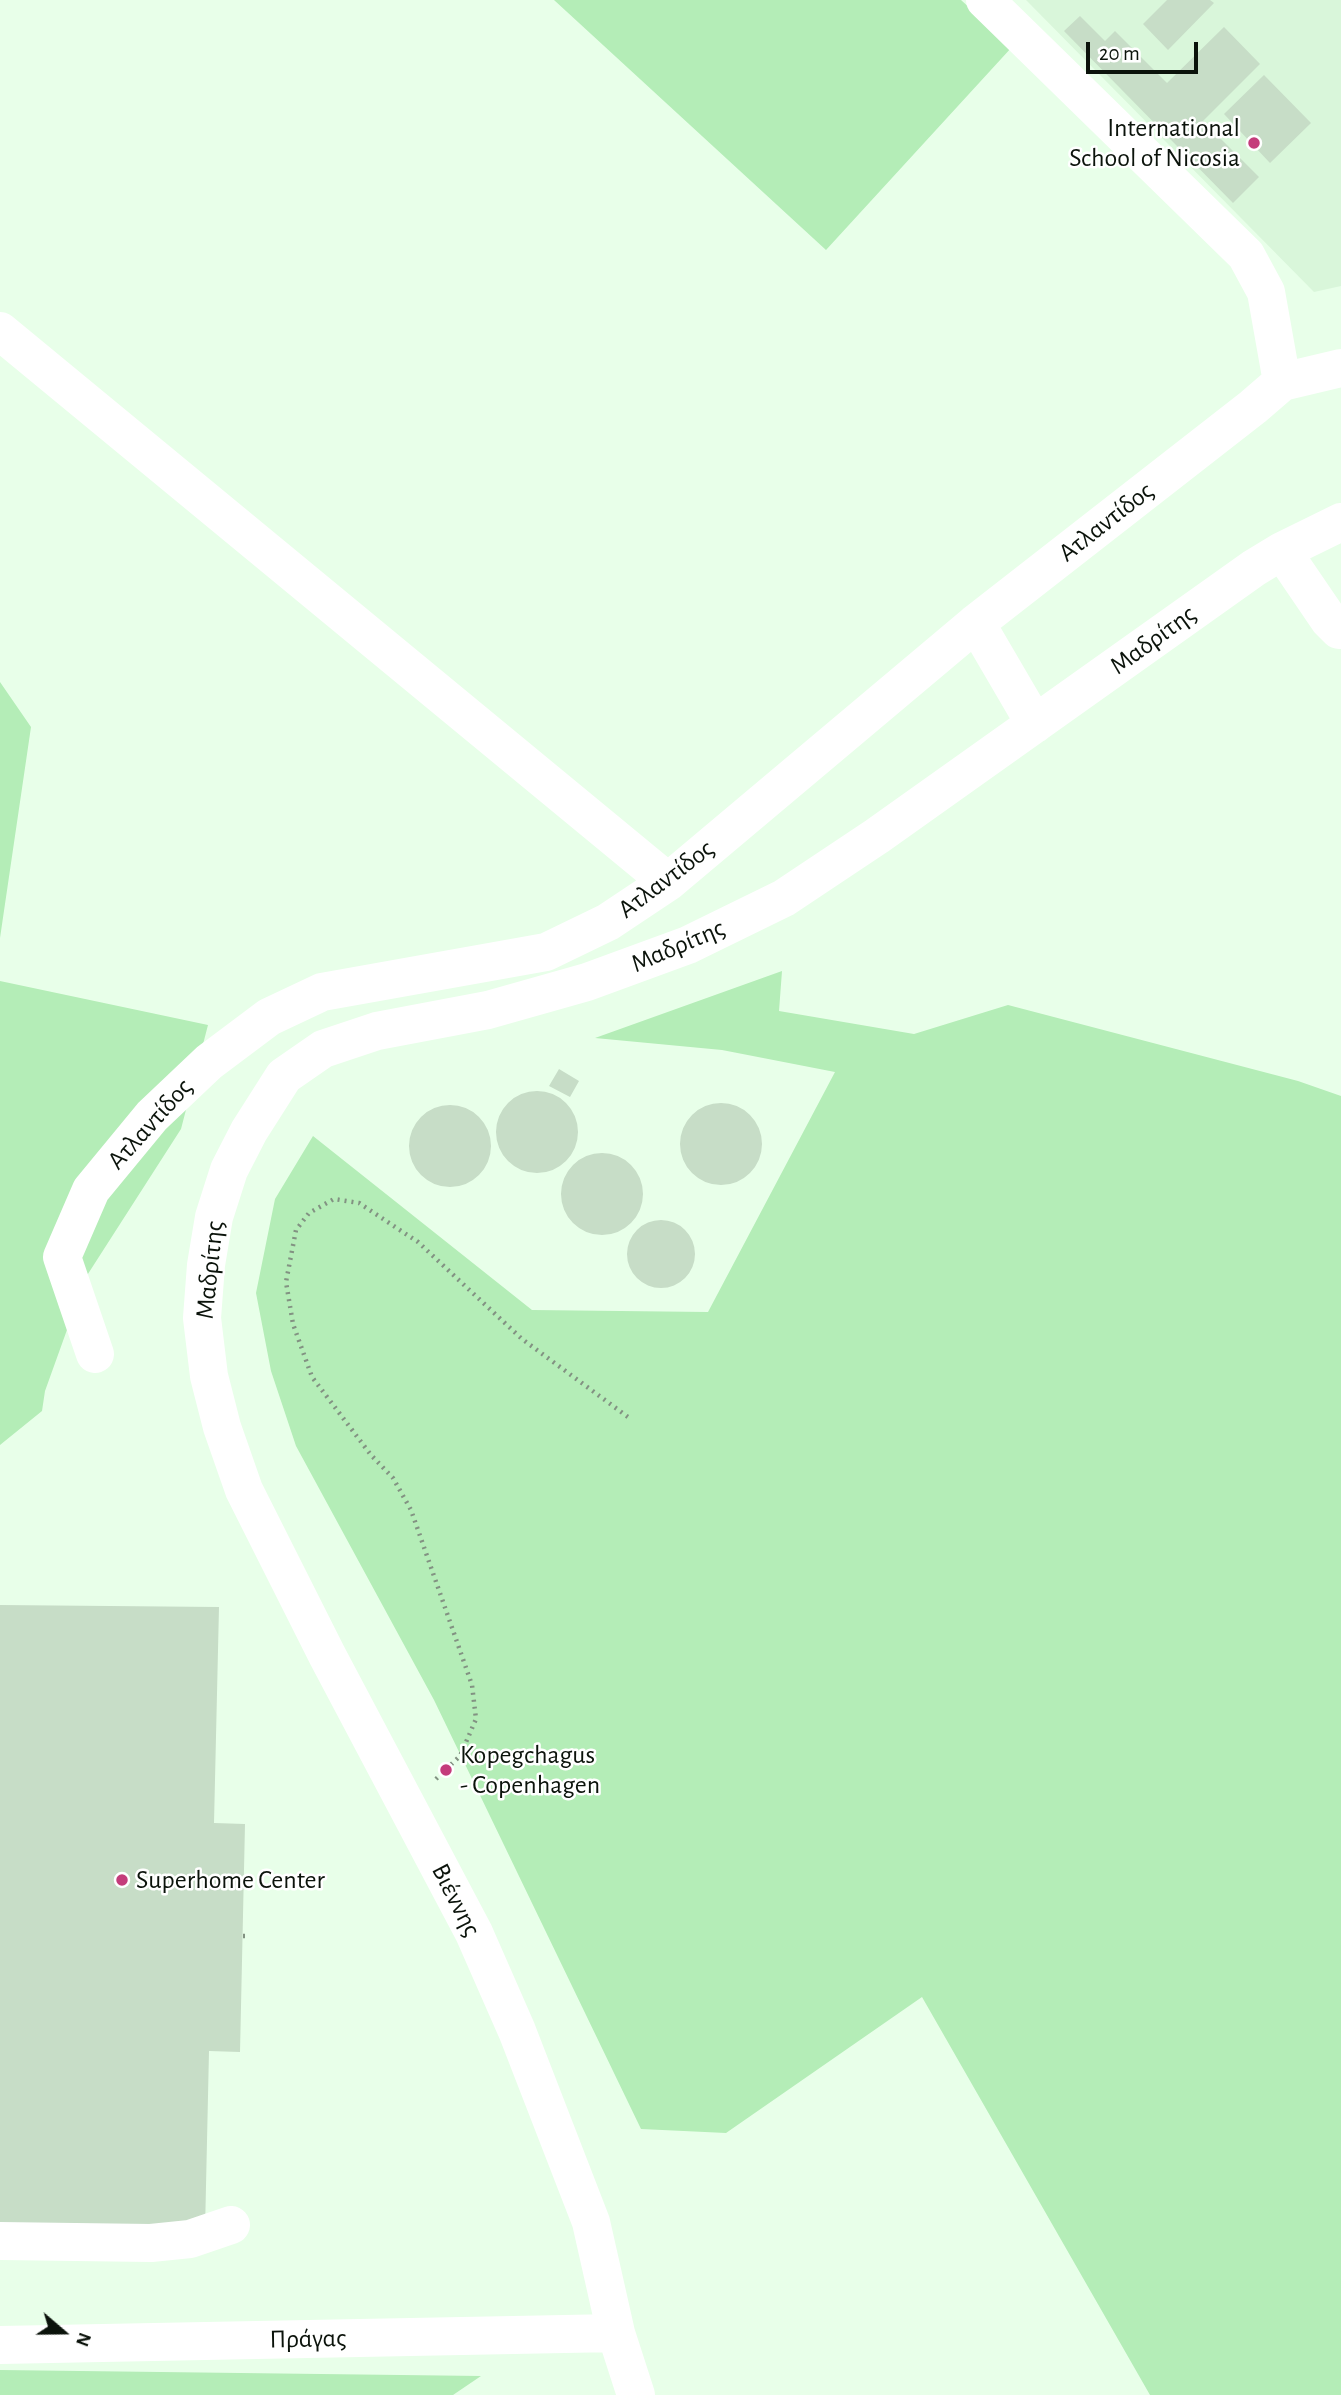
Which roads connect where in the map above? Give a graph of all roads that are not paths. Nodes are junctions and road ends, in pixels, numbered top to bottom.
1 (985, 0) edge
2 (0, 331) edge
3 (1341, 368) edge
4 (1282, 382) junction
5 (1341, 522) edge
6 (1282, 551) junction
7 (976, 623) junction
8 (1339, 630) edge
9 (1035, 724) junction
10 (668, 882) junction
11 (95, 1354) dead end
12 (222, 1427) joint
13 (231, 2225) dead end
14 (0, 2241) edge
15 (617, 2333) junction
16 (0, 2345) edge
17 (636, 2395) edge

1 - 4 street
2 - 10 street
3 - 4 street, Ατλαντίδος
4 - 7 street, Ατλαντίδος
5 - 6 street, Μαδρίτης
6 - 8 street
6 - 9 street, Μαδρίτης
7 - 9 street
7 - 10 street, Ατλαντίδος
9 - 12 street, Μαδρίτης
10 - 11 street, Ατλαντίδος
12 - 15 street, Βιέννης
13 - 14 street
15 - 16 street, Πράγας
15 - 17 street, Βιέννης

